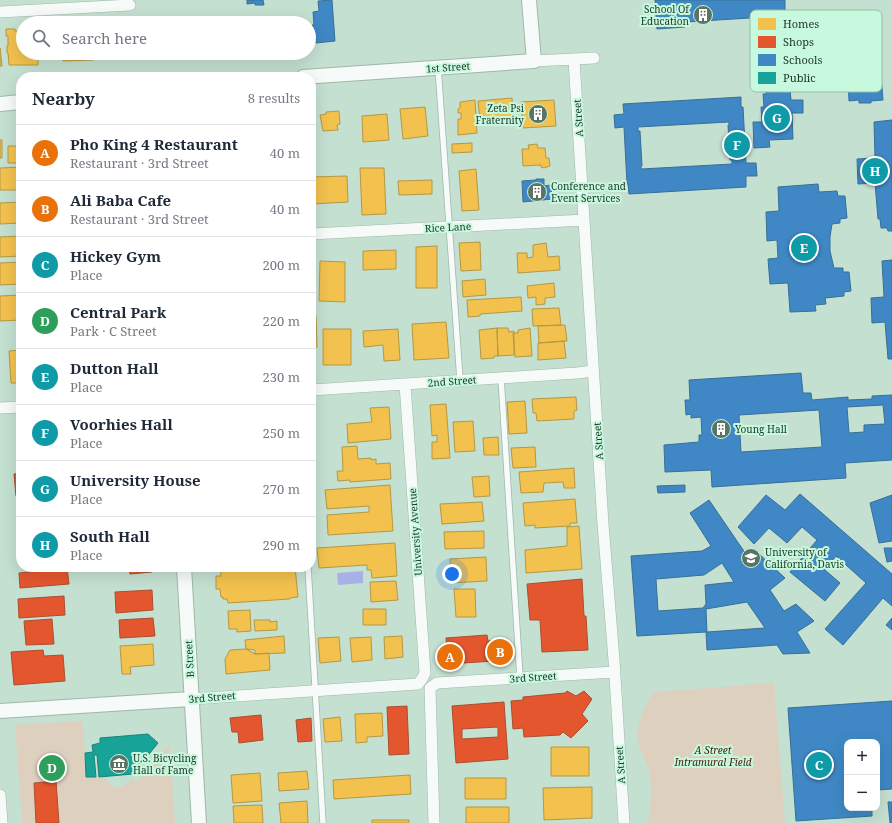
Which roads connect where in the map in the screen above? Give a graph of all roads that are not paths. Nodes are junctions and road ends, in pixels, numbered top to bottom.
1 (529, 0) edge
2 (46, 5) edge
3 (130, 5) dead end
4 (0, 12) edge
5 (594, 58) dead end
6 (574, 60) junction
7 (534, 61) junction
8 (438, 67) junction
9 (316, 76) edge
10 (16, 102) edge
11 (0, 104) edge
12 (584, 220) junction
13 (449, 227) junction
14 (316, 234) edge
15 (593, 371) junction
16 (501, 377) junction
17 (460, 380) junction
18 (405, 384) junction
19 (316, 390) edge
20 (16, 407) edge
21 (0, 408) edge
22 (184, 572) edge
23 (308, 572) edge
24 (614, 672) junction
25 (520, 677) junction
26 (422, 679) joint
27 (315, 690) junction
28 (191, 699) junction
29 (0, 711) edge
30 (0, 795) edge
31 (2, 823) edge
32 (199, 823) edge
33 (323, 823) edge
34 (434, 823) edge
35 (624, 823) edge

1 - 7 street
2 - 3 street
2 - 4 street
5 - 6 street, 1st Street
6 - 7 street, 1st Street
6 - 12 street, A Street
7 - 8 street, 1st Street
8 - 9 street, 1st Street
8 - 13 lane
10 - 11 street
12 - 13 street, Rice Lane
12 - 15 street, A Street
13 - 14 street, Rice Lane
13 - 17 lane
15 - 16 street, 2nd Street
15 - 24 street, A Street
16 - 17 street, 2nd Street
16 - 25 lane
17 - 18 street, 2nd Street
18 - 19 street, 2nd Street
18 - 26 street, University Avenue
20 - 21 street
22 - 28 street, B Street
23 - 27 lane
24 - 25 street, 3rd Street
24 - 35 street, A Street
25 - 34 street, 3rd Street
26 - 27 street, 3rd Street
27 - 28 street, 3rd Street
27 - 33 lane
28 - 29 street, 3rd Street
28 - 32 street, B Street
30 - 31 street

